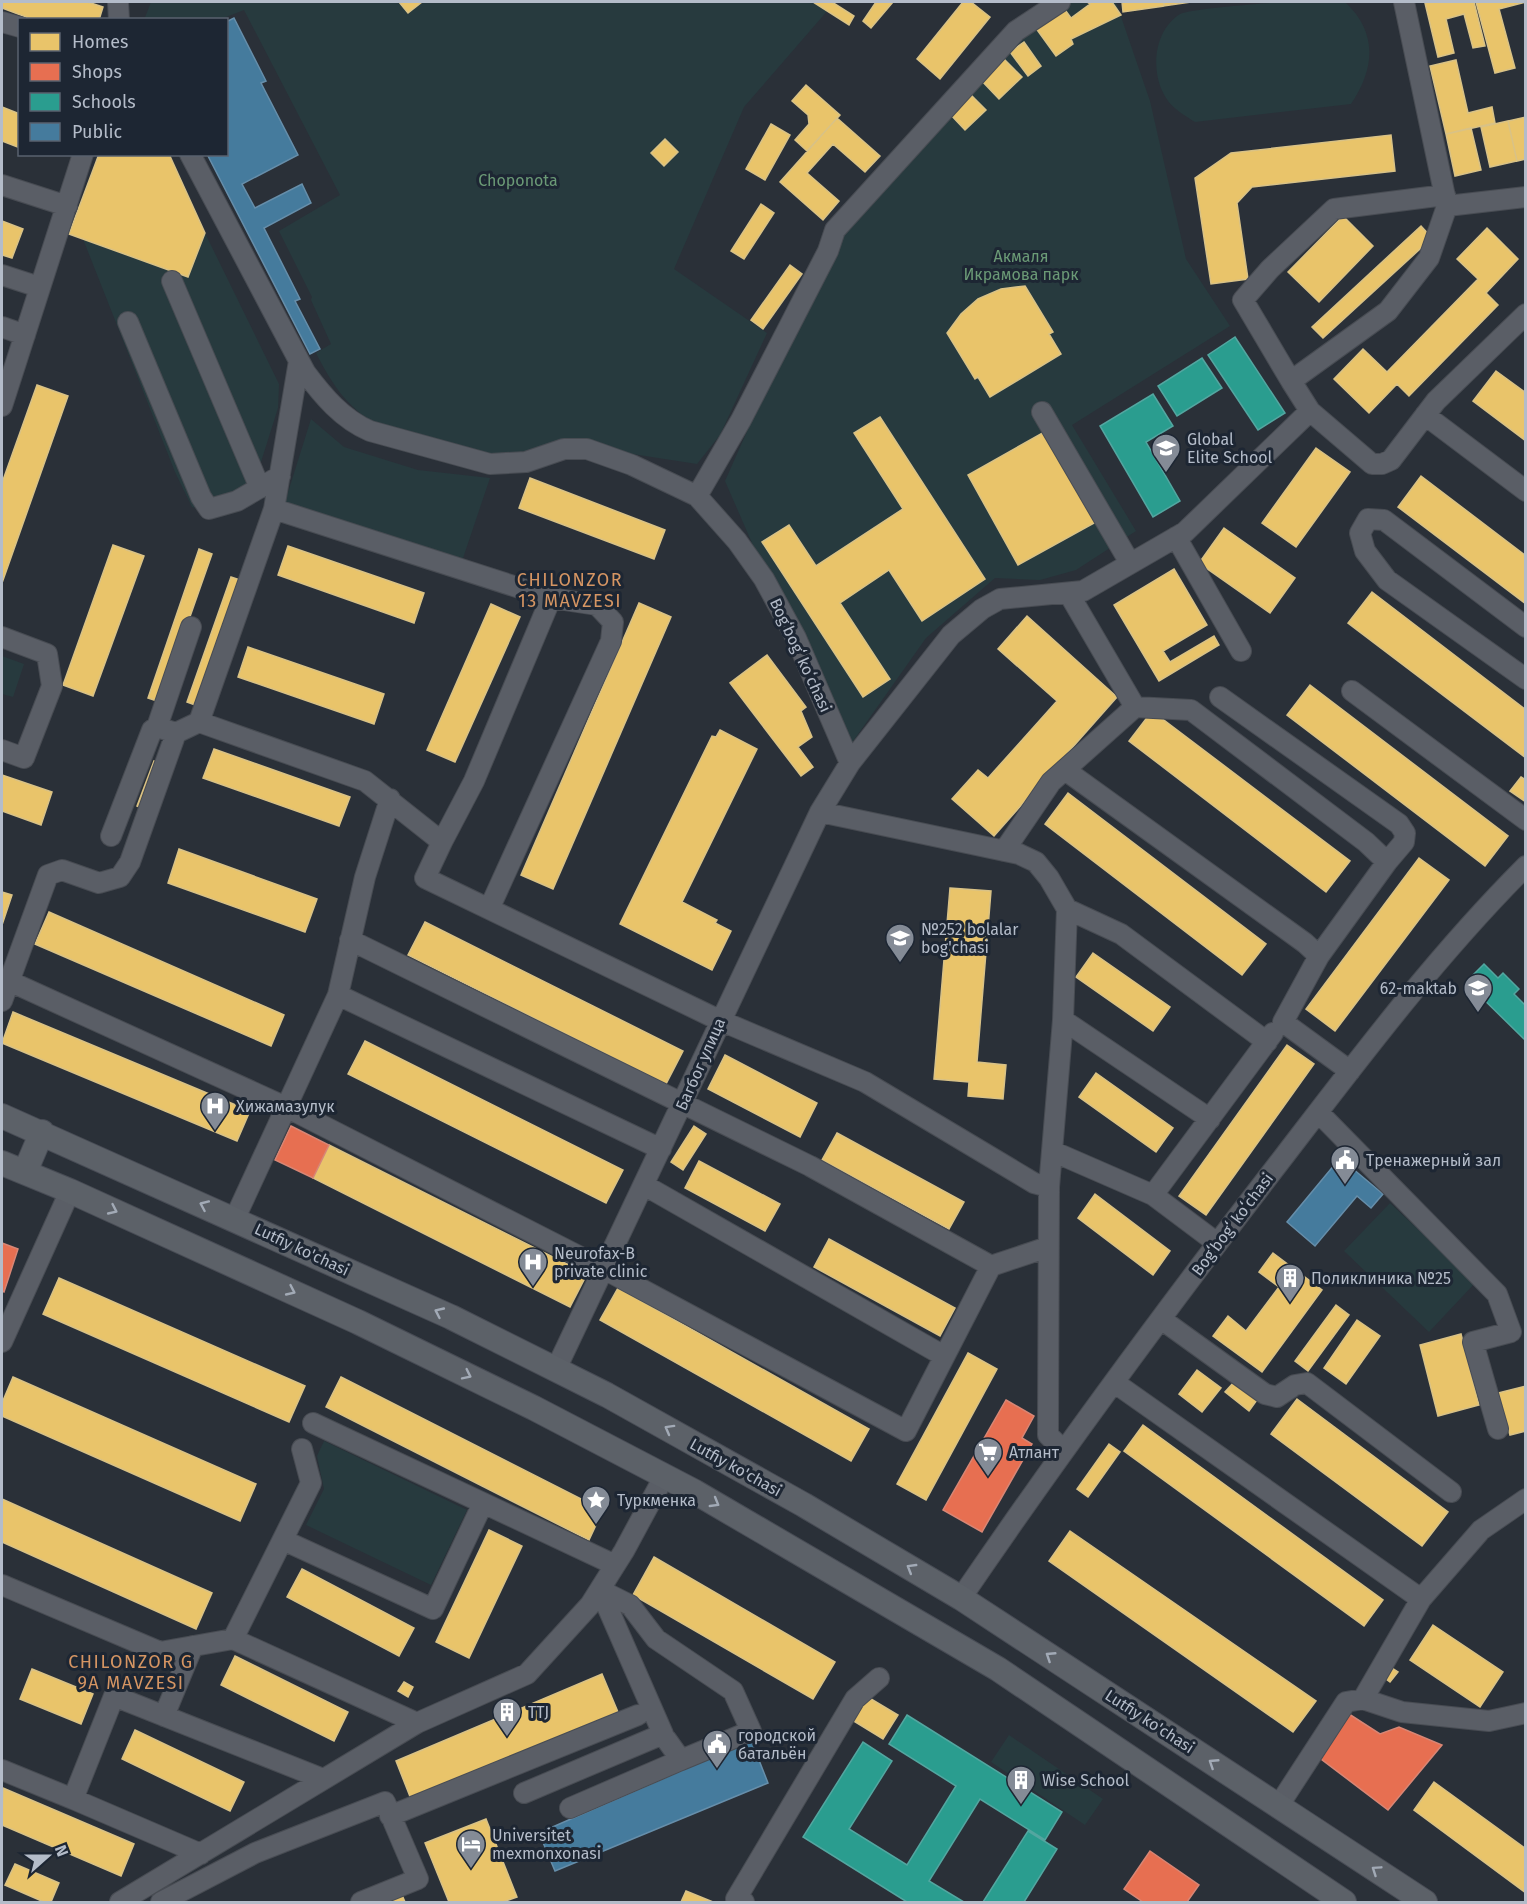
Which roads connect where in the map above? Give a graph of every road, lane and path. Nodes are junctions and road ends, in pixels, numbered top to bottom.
1 (118, 2) edge
2 (1060, 2) edge
3 (1404, 2) edge
4 (119, 18) edge
5 (2, 22) edge
6 (18, 26) edge
7 (82, 156) edge
8 (191, 156) edge
9 (2, 185) edge
10 (1526, 197) edge
11 (1446, 200) junction
12 (67, 206) junction
13 (2, 274) edge
14 (172, 281) dead end
15 (39, 287) junction
16 (1526, 314) edge
17 (128, 322) dead end
18 (2, 327) edge
19 (25, 335) junction
20 (299, 361) junction
21 (1291, 381) junction
22 (2, 406) edge
23 (1310, 411) junction
24 (1042, 412) dead end
25 (1425, 415) junction
26 (280, 476) junction
27 (260, 488) junction
28 (1526, 491) edge
29 (697, 496) junction
30 (274, 508) junction
31 (1176, 537) junction
32 (1130, 563) junction
33 (1069, 594) junction
34 (551, 598) junction
35 (190, 627) dead end
36 (1526, 627) edge
37 (2, 638) edge
38 (1241, 651) dead end
39 (1526, 679) edge
40 (1352, 692) dead end
41 (1220, 697) dead end
42 (1135, 707) junction
43 (199, 722) junction
44 (157, 727) junction
45 (176, 733) junction
46 (2, 750) edge
47 (850, 763) junction
48 (1065, 770) junction
49 (390, 799) junction
50 (820, 812) junction
51 (1526, 820) edge
52 (111, 836) dead end
53 (442, 842) junction
54 (1004, 851) junction
55 (1387, 862) junction
56 (1526, 866) edge
57 (489, 909) junction
58 (1067, 909) junction
59 (350, 940) junction
60 (1319, 956) junction
61 (9, 981) junction
62 (338, 995) junction
63 (2, 1001) edge
64 (719, 1020) junction
65 (1063, 1020) junction
66 (1283, 1022) junction
67 (1267, 1042) junction
68 (1350, 1071) junction
69 (682, 1102) junction
70 (288, 1108) junction
71 (1318, 1112) junction
72 (2, 1116) edge
73 (1210, 1119) junction
74 (42, 1132) junction
75 (661, 1149) junction
76 (1052, 1151) junction
77 (2, 1163) edge
78 (25, 1172) junction
79 (644, 1185) junction
80 (1049, 1186) junction
81 (70, 1191) junction
82 (1153, 1195) junction
83 (235, 1218) junction
84 (1216, 1243) junction
85 (1048, 1247) junction
86 (991, 1266) junction
87 (604, 1269) junction
88 (1161, 1319) junction
89 (1518, 1330) edge
90 (2, 1342) edge
91 (944, 1356) junction
92 (556, 1368) junction
93 (1115, 1383) junction
94 (313, 1423) dead end
95 (1498, 1429) dead end
96 (302, 1449) dead end
97 (1064, 1451) junction
98 (664, 1475) junction
99 (1451, 1492) dead end
100 (1526, 1499) edge
101 (483, 1503) junction
102 (284, 1540) junction
103 (615, 1565) junction
104 (2, 1586) edge
105 (600, 1590) junction
106 (961, 1598) junction
107 (1421, 1599) junction
108 (1019, 1635) junction
109 (233, 1639) junction
110 (193, 1646) junction
111 (998, 1669) junction
112 (879, 1678) dead end
113 (1363, 1699) junction
114 (1526, 1713) edge
115 (639, 1715) dead end
116 (164, 1716) junction
117 (417, 1723) junction
118 (666, 1739) dead end
119 (681, 1760) junction
120 (2, 1770) edge
121 (323, 1779) junction
122 (524, 1793) dead end
123 (73, 1799) junction
124 (1279, 1805) junction
125 (570, 1808) dead end
126 (390, 1815) junction
127 (201, 1854) junction
128 (120, 1902) edge
129 (161, 1902) edge
130 (361, 1902) edge
131 (744, 1902) edge
132 (1344, 1902) edge
133 (1425, 1902) edge

1 - 4 street
2 - 29 street
3 - 11 street
5 - 6 street
7 - 12 street
8 - 20 street
9 - 12 street
10 - 11 street
11 - 21 street
11 - 21 street
12 - 15 street
13 - 15 street
14 - 27 street
15 - 19 street
16 - 25 street
17 - 27 street
18 - 19 street
19 - 22 street
20 - 26 street
20 - 29 street
21 - 23 street
23 - 25 street
23 - 31 street, Багбог улица
24 - 32 street
25 - 28 street
26 - 27 street
26 - 30 street
29 - 47 street, Bogʻbogʻ koʻchasi
30 - 34 street
30 - 43 street
31 - 32 street, Багбог улица
31 - 38 street
32 - 33 street, Багбог улица
33 - 42 street
33 - 47 street, Багбог улица
34 - 53 street
34 - 57 street
35 - 44 street
36 - 39 street
37 - 46 street
40 - 51 street
41 - 55 street
42 - 48 street
42 - 55 street
43 - 45 street
43 - 49 street
44 - 45 street
44 - 52 street
45 - 61 street
47 - 50 street, Багбог улица
48 - 54 street
48 - 60 street
49 - 53 street
49 - 59 street
50 - 54 street
50 - 64 street, Багбог улица
53 - 57 street
54 - 58 street
55 - 60 street
56 - 68 street, Bogʻbogʻ koʻchasi
57 - 64 street
58 - 65 street
58 - 67 street
59 - 62 street
59 - 69 street
60 - 66 street
61 - 63 street
61 - 70 street
62 - 70 street
62 - 75 street
64 - 69 street, Багбог улица
64 - 80 street
65 - 73 street
65 - 76 street
66 - 67 street
66 - 68 street
67 - 73 street
68 - 71 street, Bogʻbogʻ koʻchasi
69 - 75 street, Багбог улица
69 - 86 street
70 - 83 street
70 - 87 street
71 - 84 street, Bogʻbogʻ koʻchasi
71 - 89 street
72 - 74 main road, Lutfiy ko'chasi
73 - 82 street
74 - 78 main road
83 -> 74 main road, Lutfiy ko'chasi
75 - 79 street, Багбог улица
76 - 80 street
76 - 82 street
77 - 78 main road
78 - 81 main road
79 - 87 street, Багбог улица
79 - 91 street
80 - 85 street
81 - 90 street
81 -> 98 main road
82 - 84 street
92 -> 83 main road, Lutfiy ko'chasi
84 - 88 street, Bogʻbogʻ koʻchasi
85 - 86 street
85 - 97 street
86 - 91 street
87 - 91 street
87 - 92 street, Багбог улица
88 - 93 street, Bogʻbogʻ koʻchasi
88 - 99 street
89 - 95 street
106 -> 92 main road, Lutfiy ko'chasi
93 - 97 street, Bogʻbogʻ koʻchasi
93 - 107 street
94 - 101 street
96 - 102 street
97 - 106 street, Bogʻbogʻ koʻchasi
98 - 103 street
98 -> 111 main road
100 - 107 street
101 - 102 street
101 - 103 street
102 - 109 street
103 - 105 street
104 - 110 street
105 - 117 street
105 - 119 street
105 - 122 street
106 - 108 main road, Lutfiy ko'chasi
107 - 113 street
108 - 111 main road
124 -> 108 main road, Lutfiy ko'chasi
109 - 110 street
109 - 117 street
110 - 116 street
111 - 132 main road
112 - 131 street
113 - 114 street
113 - 124 street
115 - 126 street
116 - 121 street
116 - 123 street
117 - 121 street
118 - 119 street
119 - 125 street
120 - 123 street
121 - 127 street
123 - 127 street
133 -> 124 main road, Lutfiy ko'chasi
126 - 129 street
126 - 130 street
127 - 128 street

